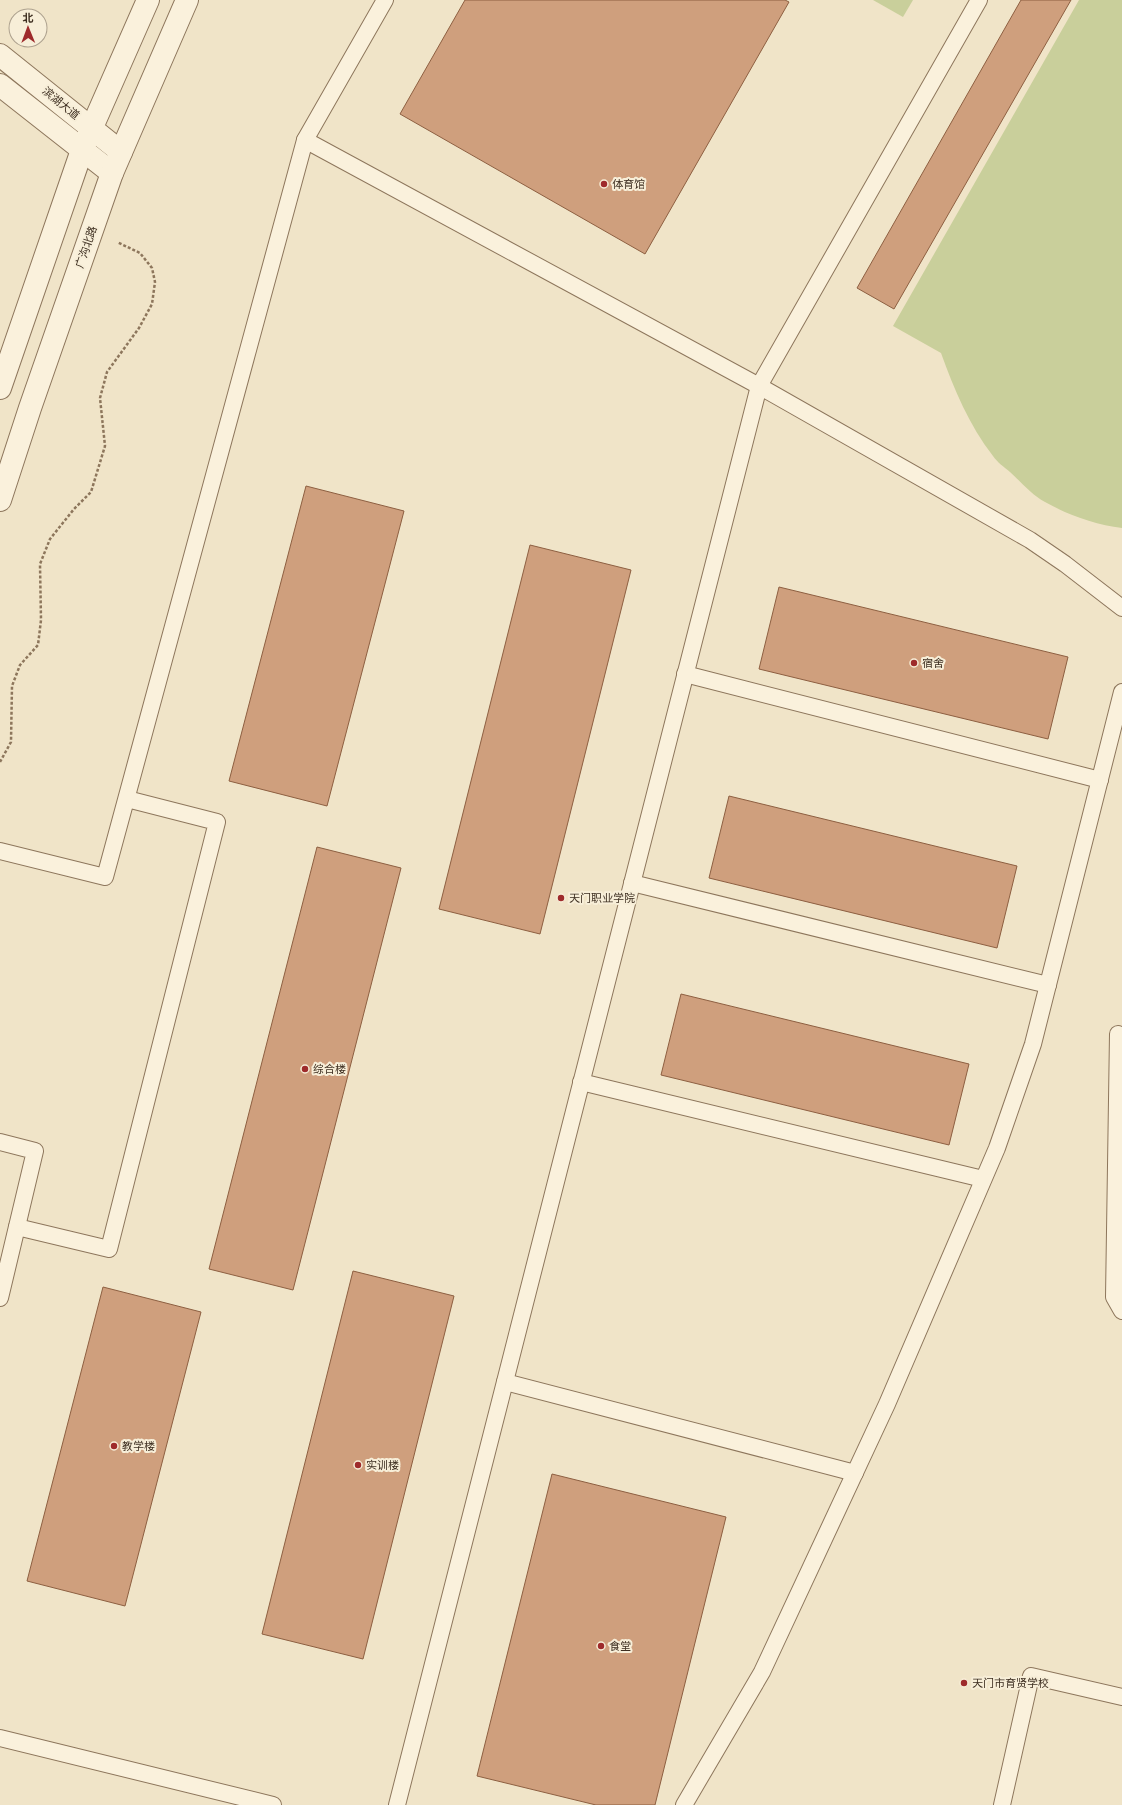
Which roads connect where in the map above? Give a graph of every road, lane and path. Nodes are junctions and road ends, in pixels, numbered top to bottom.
1 (148, 0) edge
2 (187, 0) edge
3 (385, 0) edge
4 (979, 0) edge
5 (0, 55) edge
6 (0, 84) edge
7 (92, 128) junction
8 (305, 140) junction
9 (82, 150) junction
10 (121, 152) junction
11 (112, 173) junction
12 (92, 230) junction
13 (758, 386) junction
14 (0, 388) edge
15 (0, 500) edge
16 (1122, 608) edge
17 (685, 674) junction
18 (1122, 692) edge
19 (0, 762) edge
20 (1100, 780) junction
21 (126, 799) junction
22 (0, 851) edge
23 (632, 883) junction
24 (1048, 985) junction
25 (1121, 1035) edge
26 (581, 1082) junction
27 (1119, 1141) edge
28 (0, 1142) edge
29 (983, 1179) junction
30 (17, 1227) junction
31 (0, 1298) edge
32 (1122, 1311) edge
33 (505, 1382) junction
34 (855, 1473) junction
35 (1122, 1697) edge
36 (0, 1738) edge
37 (273, 1805) edge
38 (397, 1805) edge
39 (684, 1805) edge
40 (1002, 1805) edge

1 - 7 street
2 - 10 street, 广沟北路
3 - 8 lane
4 - 13 lane
5 - 7 street, 滨湖大道
6 - 9 street
7 - 9 street
7 - 10 street, 滨湖大道
8 - 13 lane
8 - 21 lane
9 - 11 street
9 - 14 street
10 - 11 street, 广沟北路
11 - 12 street, 广沟北路
12 - 15 street, 广沟北路
12 - 19 path
13 - 16 lane
13 - 17 lane
17 - 20 lane
17 - 23 lane
18 - 20 lane
20 - 24 lane
21 - 22 lane
21 - 30 lane
23 - 24 lane
23 - 26 lane
24 - 29 lane
25 - 27 lane
26 - 29 lane
26 - 33 lane
27 - 32 lane
28 - 30 lane
29 - 34 lane
30 - 31 lane
33 - 34 lane
33 - 38 lane
34 - 39 lane
35 - 40 lane
36 - 37 lane

